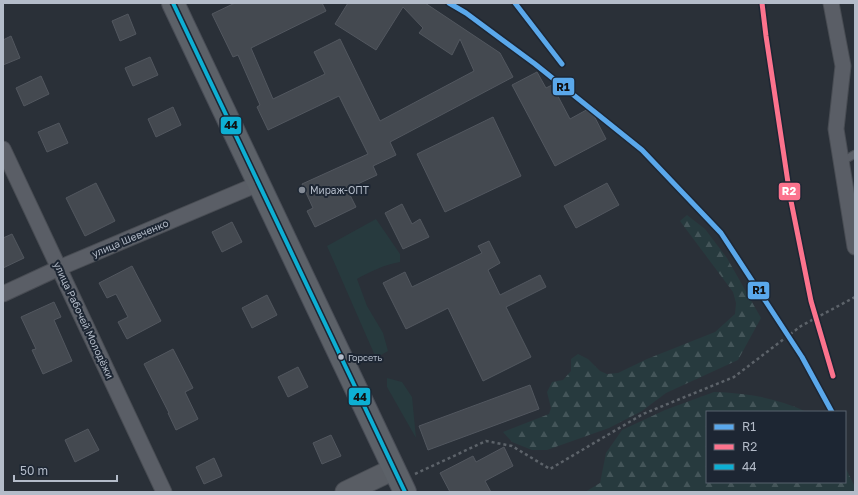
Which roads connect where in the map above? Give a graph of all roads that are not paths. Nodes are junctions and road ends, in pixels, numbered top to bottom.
1 (172, 3) edge
2 (832, 3) edge
3 (3, 148) edge
4 (855, 154) edge
5 (841, 162) junction
6 (258, 184) junction
7 (855, 247) edge
8 (59, 268) junction
9 (3, 294) edge
10 (394, 469) junction
11 (164, 492) edge
12 (346, 492) edge
13 (405, 492) edge

1 - 6 main road
2 - 5 street
3 - 8 street, улица Рабочей Молодёжи
4 - 5 lane
5 - 7 street
6 - 8 street, улица Шевченко
6 - 10 main road
8 - 9 street, улица Шевченко
8 - 11 street, улица Рабочей Молодёжи
10 - 12 street
10 - 13 main road

